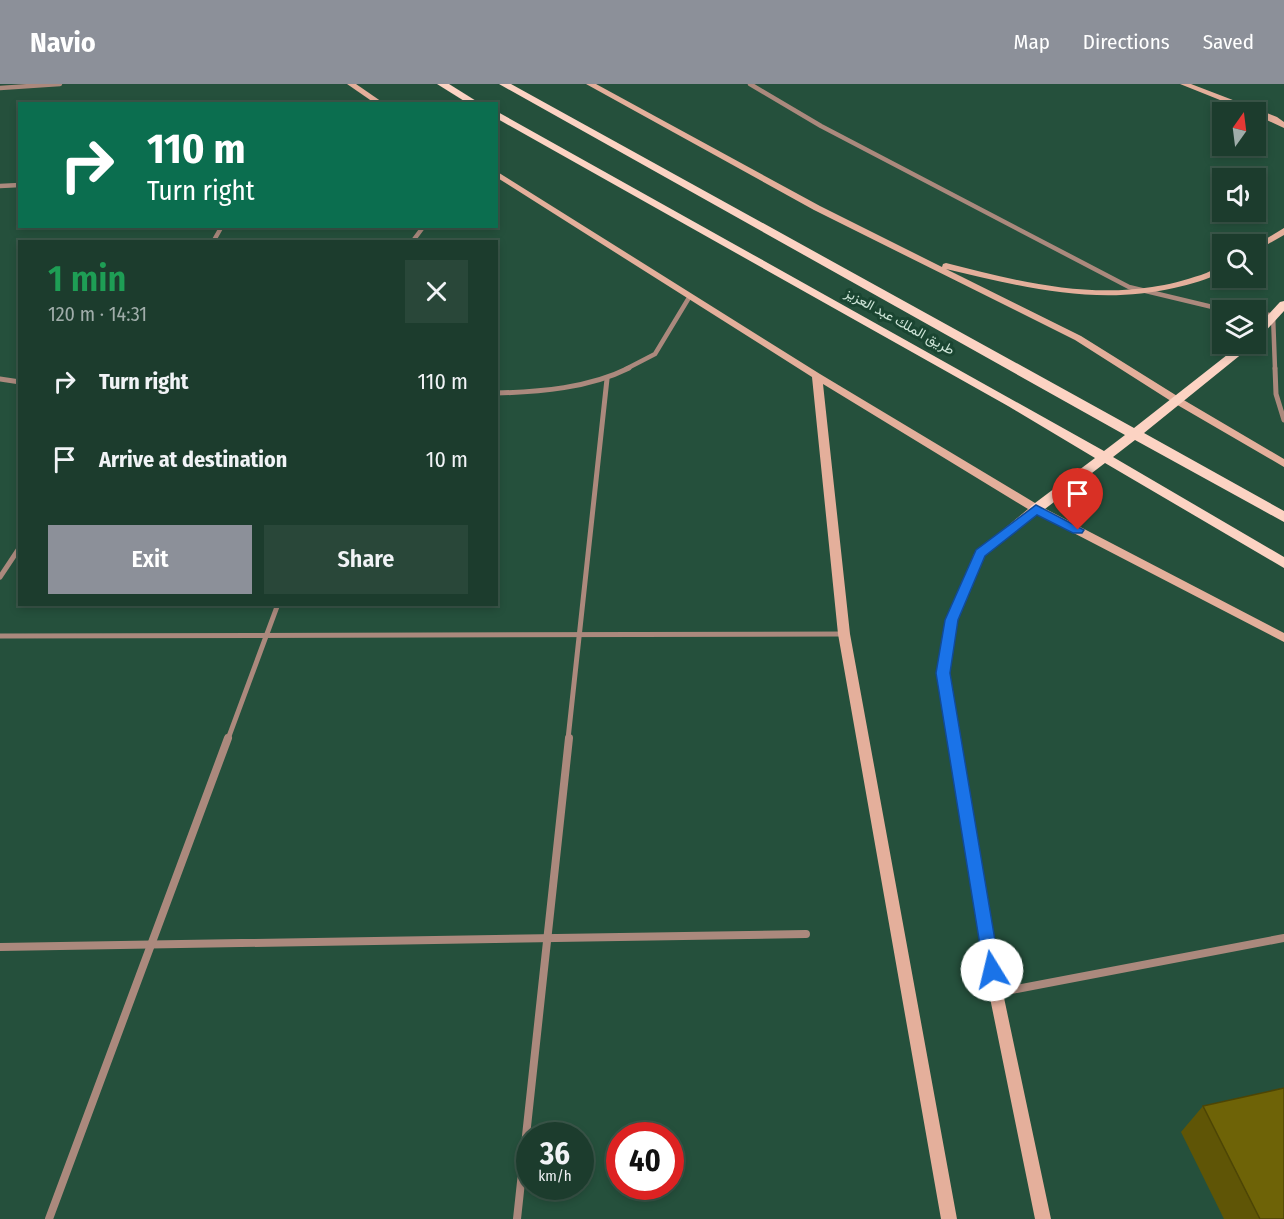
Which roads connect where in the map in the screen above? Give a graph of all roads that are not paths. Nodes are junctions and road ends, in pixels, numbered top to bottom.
1 (60, 84) edge
2 (351, 84) edge
3 (442, 84) edge
4 (504, 84) edge
5 (590, 84) edge
6 (750, 84) edge
7 (1184, 84) edge
8 (0, 88) edge
9 (379, 102) edge
10 (474, 102) edge
11 (498, 115) edge
12 (1284, 124) edge
13 (498, 174) edge
14 (18, 185) edge
15 (0, 186) edge
16 (1284, 231) edge
17 (1266, 242) edge
18 (922, 260) junction
19 (1212, 272) edge
20 (1151, 293) junction
21 (690, 296) junction
22 (1284, 304) edge
23 (1212, 307) edge
24 (1266, 315) edge
25 (1273, 315) junction
26 (1266, 323) edge
27 (1236, 354) edge
28 (817, 376) junction
29 (0, 379) edge
30 (607, 379) junction
31 (18, 382) edge
32 (498, 393) edge
33 (1178, 401) junction
34 (1284, 420) edge
35 (1284, 464) edge
36 (1036, 509) junction
37 (1284, 517) edge
38 (18, 550) edge
39 (1284, 563) edge
40 (0, 578) edge
41 (277, 606) edge
42 (844, 634) junction
43 (267, 635) junction
44 (580, 635) junction
45 (0, 636) edge
46 (1284, 638) edge
47 (806, 934) dead end
48 (1284, 938) edge
49 (547, 939) junction
50 (151, 944) junction
51 (0, 946) edge
52 (996, 993) junction
53 (49, 1219) edge
54 (517, 1219) edge
55 (948, 1219) edge
56 (1043, 1219) edge

1 - 8 street
2 - 9 street
3 - 10 main road
4 - 37 main road
5 - 18 street
6 - 20 street
7 - 12 street
11 - 39 main road, طريق الملك عبد العزيز
13 - 21 street
14 - 15 street
16 - 17 street
18 - 20 street
18 - 33 street
19 - 20 street
20 - 23 street
21 - 28 street
21 - 30 street
22 - 25 main road
24 - 25 street
25 - 26 main road
25 - 34 street
27 - 33 main road
28 - 36 street
28 - 42 street
29 - 31 street
30 - 32 street
30 - 44 street
33 - 35 street
33 - 36 main road
36 - 46 street
36 - 52 street
38 - 40 street
41 - 43 street
42 - 44 street
42 - 55 street
43 - 44 street
43 - 45 street
43 - 50 street
44 - 49 street
47 - 49 street
48 - 52 street
49 - 50 street
49 - 54 street
50 - 51 street
50 - 53 street
52 - 56 street

